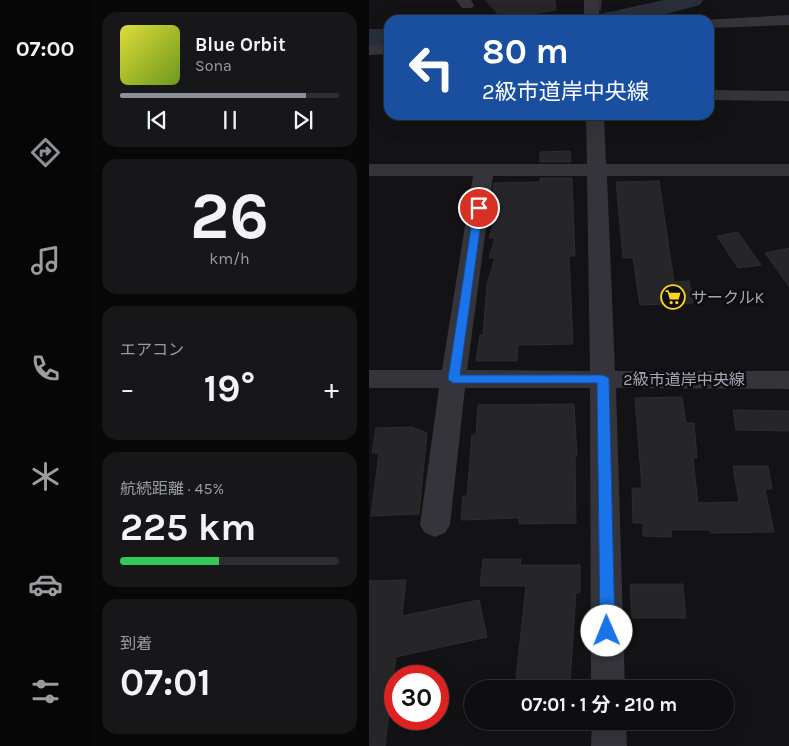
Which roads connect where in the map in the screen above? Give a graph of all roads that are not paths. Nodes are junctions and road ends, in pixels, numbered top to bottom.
1 (591, 0) edge
2 (592, 15) edge
3 (789, 20) edge
4 (714, 23) edge
5 (384, 48) edge
6 (369, 50) edge
7 (714, 95) edge
8 (789, 96) edge
9 (595, 120) edge
10 (369, 170) edge
11 (484, 170) junction
12 (597, 170) junction
13 (789, 170) edge
14 (603, 378) junction
15 (369, 379) edge
16 (453, 379) junction
17 (789, 380) edge
18 (435, 525) dead end
19 (608, 680) edge
20 (609, 730) edge
21 (609, 746) edge

1 - 2 street
3 - 4 street
5 - 6 street
7 - 8 street
9 - 12 street
10 - 11 street
11 - 12 street
11 - 16 street
12 - 13 street
12 - 14 street
14 - 16 street, 2級市道岸中央線
14 - 17 street, 2級市道岸中央線
14 - 19 street
15 - 16 street, 2級市道岸中央線
16 - 18 street
20 - 21 street

